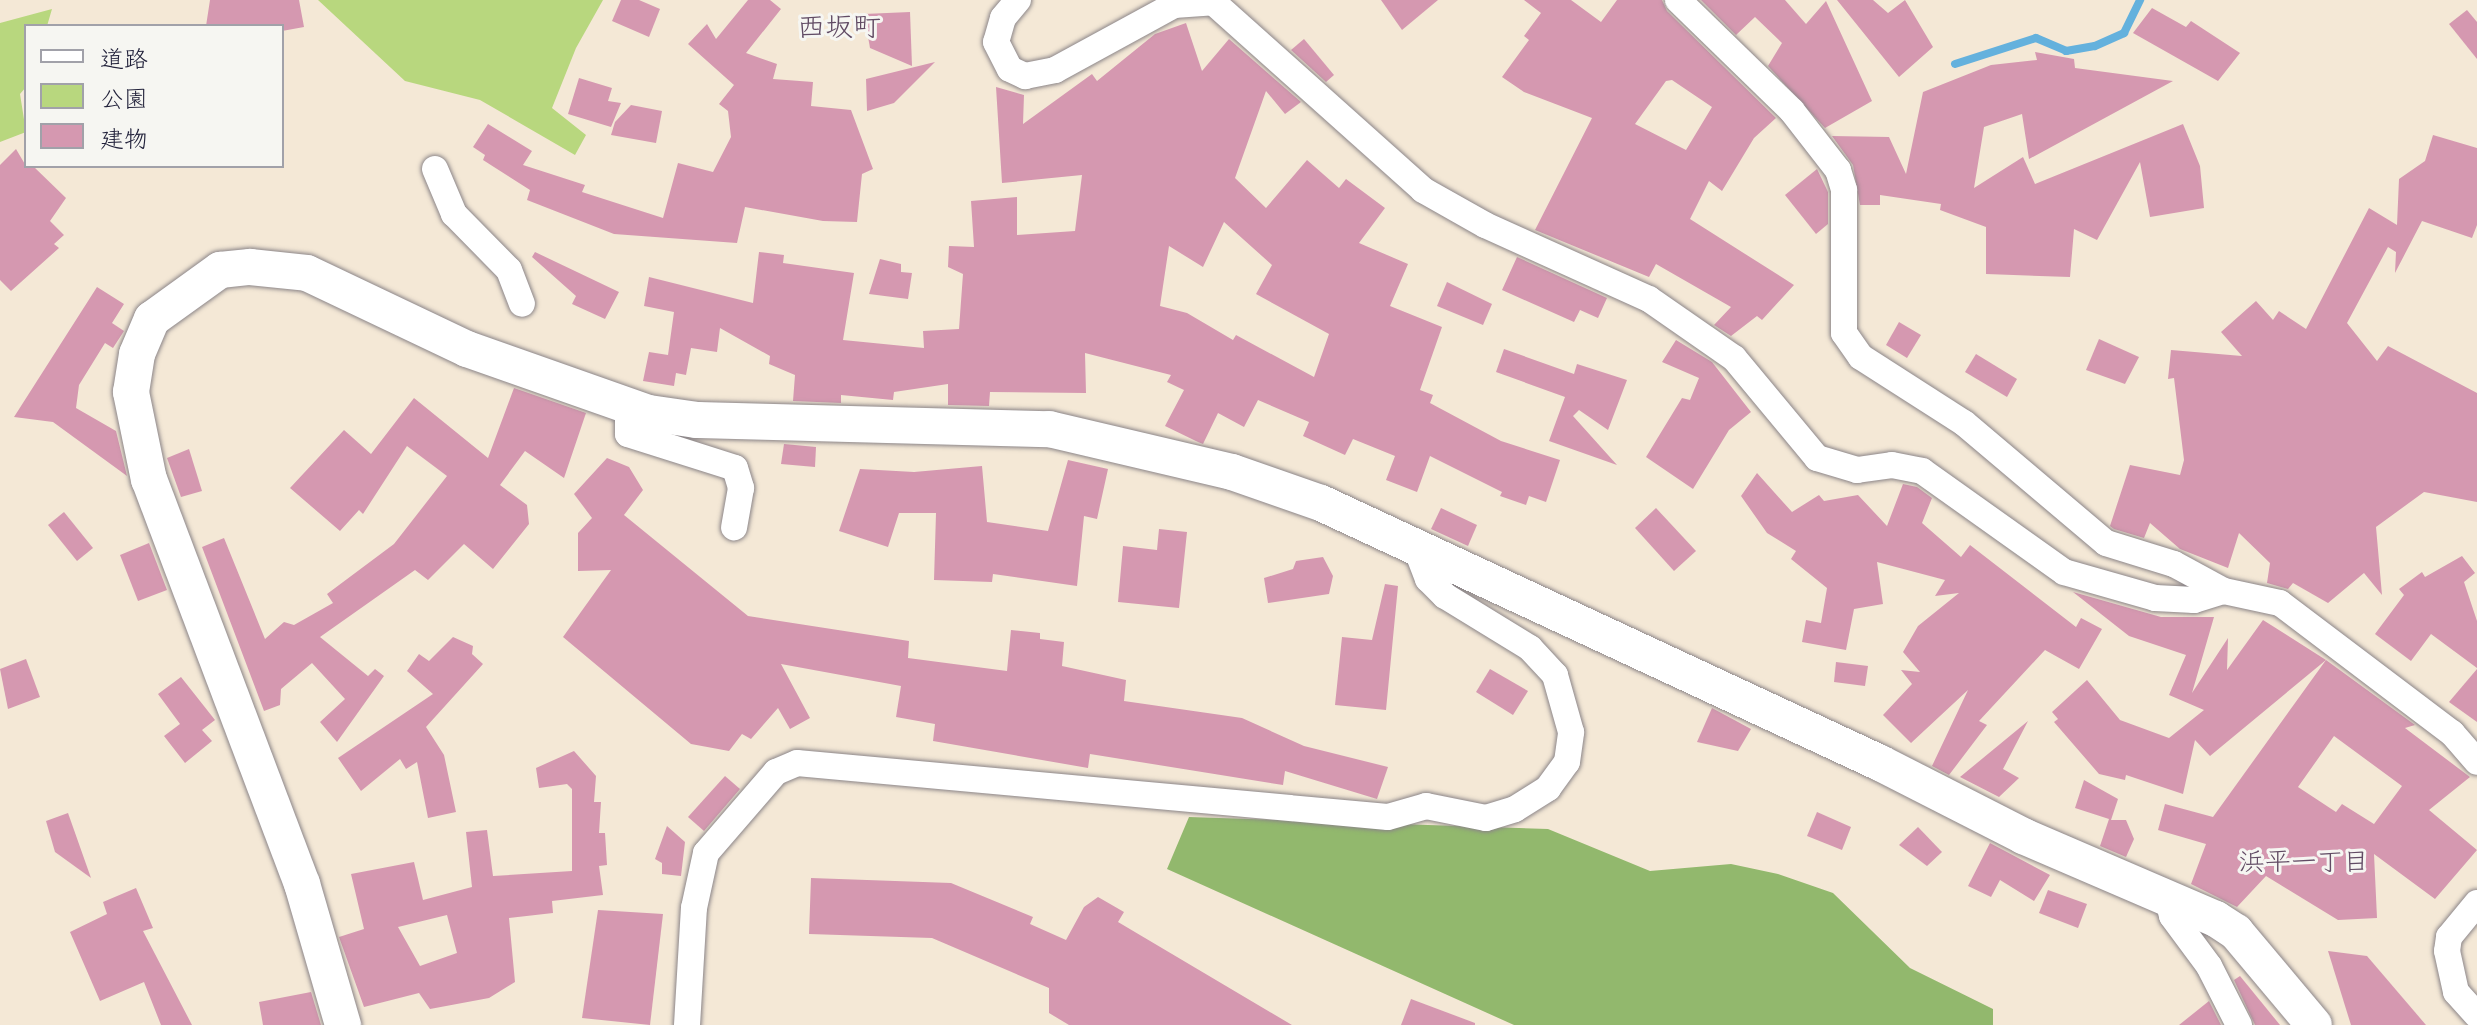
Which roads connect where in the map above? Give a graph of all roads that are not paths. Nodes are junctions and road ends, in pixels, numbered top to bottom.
1 (1018, 0) edge
2 (1678, 0) edge
3 (1213, 1) edge
4 (435, 169) dead end
5 (522, 304) dead end
6 (628, 406) junction
7 (734, 527) dead end
8 (1416, 547) junction
9 (2224, 591) junction
10 (2477, 762) edge
11 (2167, 898) junction
12 (2477, 903) edge
13 (2477, 1015) edge
14 (343, 1025) edge
15 (687, 1025) edge
16 (2239, 1025) edge
17 (2314, 1025) edge

1 - 3 street
2 - 9 street
3 - 9 street
4 - 5 street
6 - 7 street
6 - 8 street
6 - 14 street
8 - 11 street
8 - 15 street
9 - 10 street
11 - 16 street
11 - 17 street
12 - 13 street

